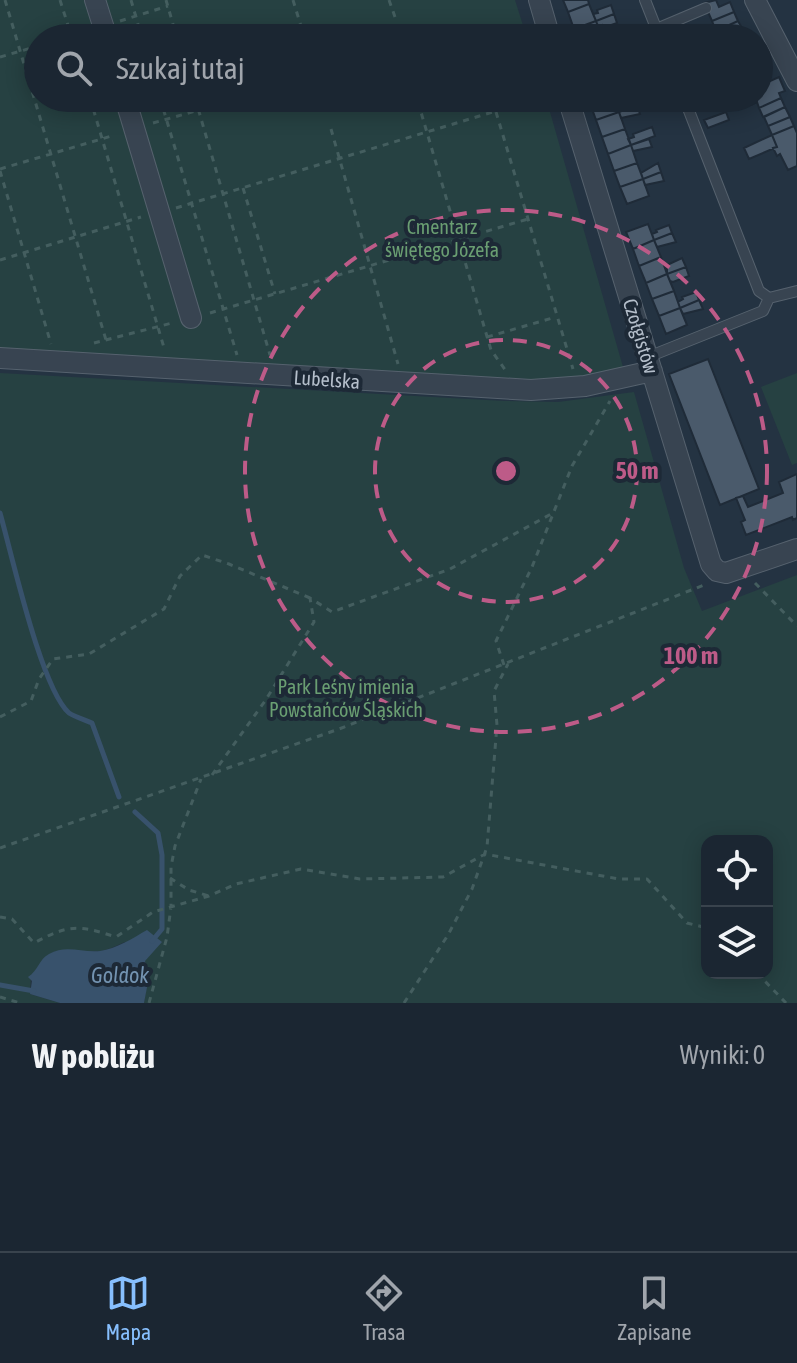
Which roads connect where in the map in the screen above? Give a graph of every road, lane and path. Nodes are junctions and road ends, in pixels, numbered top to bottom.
1 (5, 0) edge
2 (60, 0) edge
3 (95, 0) edge
4 (131, 0) edge
5 (166, 0) edge
6 (293, 0) edge
7 (389, 0) edge
8 (539, 0) edge
9 (645, 0) edge
10 (755, 0) edge
11 (168, 6) junction
12 (706, 8) dead end
13 (136, 16) junction
14 (395, 17) dead end
15 (68, 24) edge
16 (102, 24) edge
17 (120, 24) edge
18 (138, 24) edge
19 (173, 24) edge
20 (300, 24) edge
21 (546, 24) edge
22 (654, 24) edge
23 (676, 24) edge
24 (767, 24) edge
25 (773, 35) edge
26 (24, 50) edge
27 (20, 51) junction
28 (0, 57) edge
29 (24, 64) edge
30 (797, 81) edge
31 (39, 112) edge
32 (95, 112) edge
33 (129, 112) edge
34 (165, 112) edge
35 (192, 112) edge
36 (200, 112) edge
37 (421, 112) edge
38 (496, 112) joint
39 (572, 112) edge
40 (689, 112) edge
41 (167, 119) junction
42 (134, 129) junction
43 (331, 129) dead end
44 (427, 132) junction
45 (103, 138) junction
46 (52, 153) junction
47 (340, 158) junction
48 (0, 170) edge
49 (243, 188) junction
50 (224, 194) junction
51 (192, 204) junction
52 (159, 213) junction
53 (528, 219) junction
54 (127, 221) junction
55 (76, 237) junction
56 (459, 239) junction
57 (24, 252) junction
58 (0, 260) edge
59 (371, 265) junction
60 (797, 291) edge
61 (275, 294) junction
62 (769, 298) junction
63 (254, 300) junction
64 (224, 309) junction
65 (557, 317) junction
66 (191, 318) junction
67 (158, 327) junction
68 (487, 337) junction
69 (106, 342) junction
70 (92, 343) dead end
71 (52, 349) dead end
72 (0, 358) edge
73 (167, 358) dead end
74 (236, 361) dead end
75 (270, 362) dead end
76 (650, 364) junction
77 (398, 368) dead end
78 (492, 372) dead end
79 (574, 374) dead end
80 (623, 379) junction
81 (553, 513) junction
82 (797, 549) edge
83 (741, 570) junction
84 (717, 571) junction
85 (310, 598) junction
86 (797, 626) edge
87 (509, 663) junction
88 (504, 665) junction
89 (0, 717) edge
90 (212, 775) junction
91 (201, 779) junction
92 (0, 848) edge
93 (485, 854) junction
94 (170, 878) junction
95 (209, 896) junction
96 (171, 907) junction
97 (0, 917) edge
98 (701, 926) edge
99 (763, 979) edge
100 (0, 997) edge
101 (20, 1003) edge
102 (149, 1003) edge
103 (404, 1003) edge
104 (786, 1003) edge

1 - 27 path
2 - 15 path
3 - 16 street
4 - 13 path
5 - 11 path
6 - 20 path
7 - 14 path
8 - 21 street
9 - 22 lane
10 - 24 street
11 - 13 path
11 - 19 path
12 - 23 lane
13 - 17 path
13 - 18 path
25 - 30 street
26 - 27 path
27 - 28 path
27 - 29 path
31 - 46 path
32 - 45 path
33 - 42 street
34 - 41 path
35 - 41 path
36 - 50 path
37 - 44 path
38 - 44 path
38 - 53 path
39 - 76 street, Czołgistów
40 - 62 lane
41 - 42 path
41 - 51 path
42 - 45 path
42 - 52 street
43 - 47 path
44 - 47 path
44 - 56 path
45 - 46 path
45 - 54 path
46 - 48 path
46 - 55 path
47 - 49 path
47 - 59 path
48 - 57 path
49 - 50 path
49 - 61 path
50 - 51 path
50 - 63 path
51 - 52 path
51 - 64 path
52 - 54 path
52 - 66 street
53 - 56 path
53 - 65 path
54 - 55 path
54 - 67 path
55 - 57 path
55 - 69 path
56 - 59 path
56 - 68 path
57 - 58 path
57 - 71 path
59 - 61 path
59 - 77 path
60 - 62 lane
61 - 63 path
62 - 76 lane
63 - 64 path
63 - 75 path
64 - 66 path
64 - 74 path
65 - 68 path
65 - 79 path
66 - 67 path
67 - 69 path
67 - 73 path
68 - 78 path
69 - 70 path
72 - 80 street, Lubelska
76 - 80 street, Lubelska
76 - 84 street, Czołgistów
80 - 81 path
81 - 85 path
81 - 88 path
82 - 83 street
83 - 84 street
83 - 86 path
84 - 87 path
85 - 89 path
85 - 90 path
87 - 88 path
87 - 93 path
88 - 90 path
90 - 91 path
91 - 92 path
91 - 94 path
93 - 95 path
93 - 98 path
93 - 103 path
94 - 95 path
94 - 96 path
95 - 96 path
96 - 97 path
96 - 102 path
99 - 104 path
100 - 101 path

